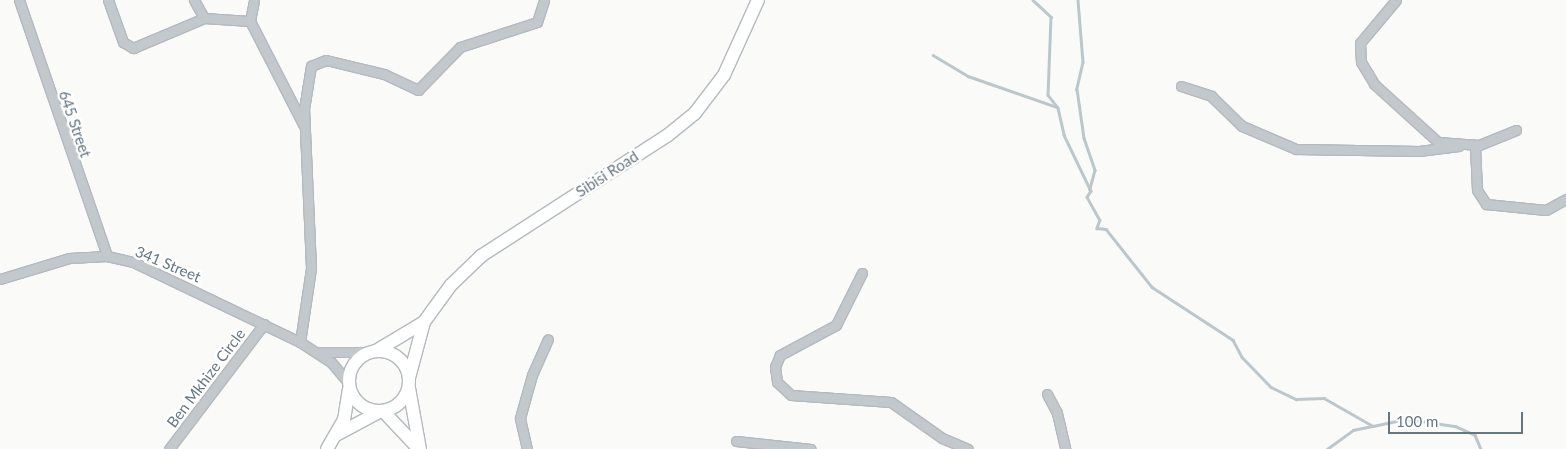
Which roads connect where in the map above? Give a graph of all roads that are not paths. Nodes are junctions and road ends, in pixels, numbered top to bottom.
1 (19, 0) edge
2 (108, 0) edge
3 (194, 0) edge
4 (254, 0) edge
5 (544, 0) edge
6 (758, 0) edge
7 (1396, 0) edge
8 (204, 18) junction
9 (250, 21) junction
10 (1181, 86) dead end
11 (305, 127) junction
12 (1516, 130) dead end
13 (1459, 146) junction
14 (1475, 146) junction
15 (1566, 199) edge
16 (107, 256) junction
17 (862, 273) dead end
18 (0, 279) edge
19 (424, 322) junction
20 (264, 324) junction
21 (548, 339) dead end
22 (300, 342) junction
23 (316, 351) junction
24 (373, 352) junction
25 (409, 382) junction
26 (349, 386) junction
27 (1047, 394) dead end
28 (381, 412) junction
29 (338, 434) junction
30 (736, 441) dead end
31 (169, 449) edge
32 (327, 449) edge
33 (419, 449) edge
34 (527, 449) edge
35 (811, 449) edge
36 (968, 449) edge
37 (1065, 449) edge

1 - 16 street, 645 Street
2 - 8 street
3 - 8 street
4 - 9 street
5 - 11 street
6 - 19 street, Sibisi Road
7 - 13 street
8 - 9 street
9 - 11 street
10 - 13 street
11 - 22 street
12 - 14 street
13 - 14 street
14 - 15 street
16 - 18 street, 341 Street
16 - 20 street, 341 Street
17 - 36 street
19 - 24 street, Sibisi Road
19 - 25 street, Sibisi Road
20 - 22 street, 341 Street
20 - 31 street, Ben Mkhize Circle
21 - 34 street
22 - 23 street, 341 Street
23 - 24 street, 341 Street
23 - 26 street, 341 Street
24 - 25 street
24 - 26 street
25 - 28 street
25 - 33 street
26 - 28 street
26 - 29 street
27 - 37 street
28 - 29 street
28 - 33 street
29 - 32 street
30 - 35 street

